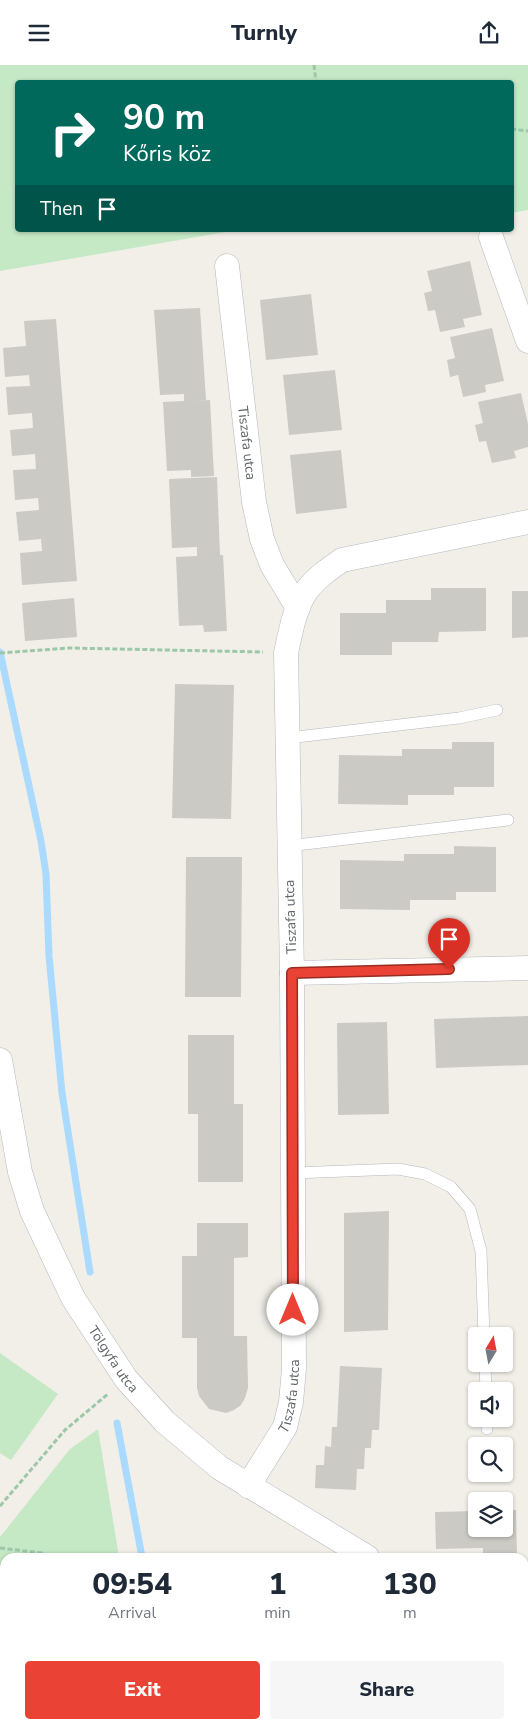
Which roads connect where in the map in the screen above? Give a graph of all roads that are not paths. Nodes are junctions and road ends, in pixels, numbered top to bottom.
1 (491, 237) dead end
2 (228, 266) dead end
3 (528, 341) edge
4 (528, 522) edge
5 (298, 608) junction
6 (497, 710) dead end
7 (288, 738) junction
8 (508, 820) dead end
9 (288, 846) junction
10 (528, 968) edge
11 (292, 973) junction
12 (0, 1060) edge
13 (293, 1173) junction
14 (484, 1327) edge
15 (248, 1485) junction
16 (358, 1553) edge

1 - 3 street
2 - 5 street, Tiszafa utca
4 - 5 street, Tiszafa utca
5 - 7 street, Tiszafa utca
6 - 7 lane
7 - 9 street, Tiszafa utca
8 - 9 lane
9 - 11 street, Tiszafa utca
10 - 11 street
11 - 13 street, Tiszafa utca
12 - 15 street, Tölgyfa utca
13 - 14 lane
13 - 15 street, Tiszafa utca
15 - 16 street, Tölgyfa utca

